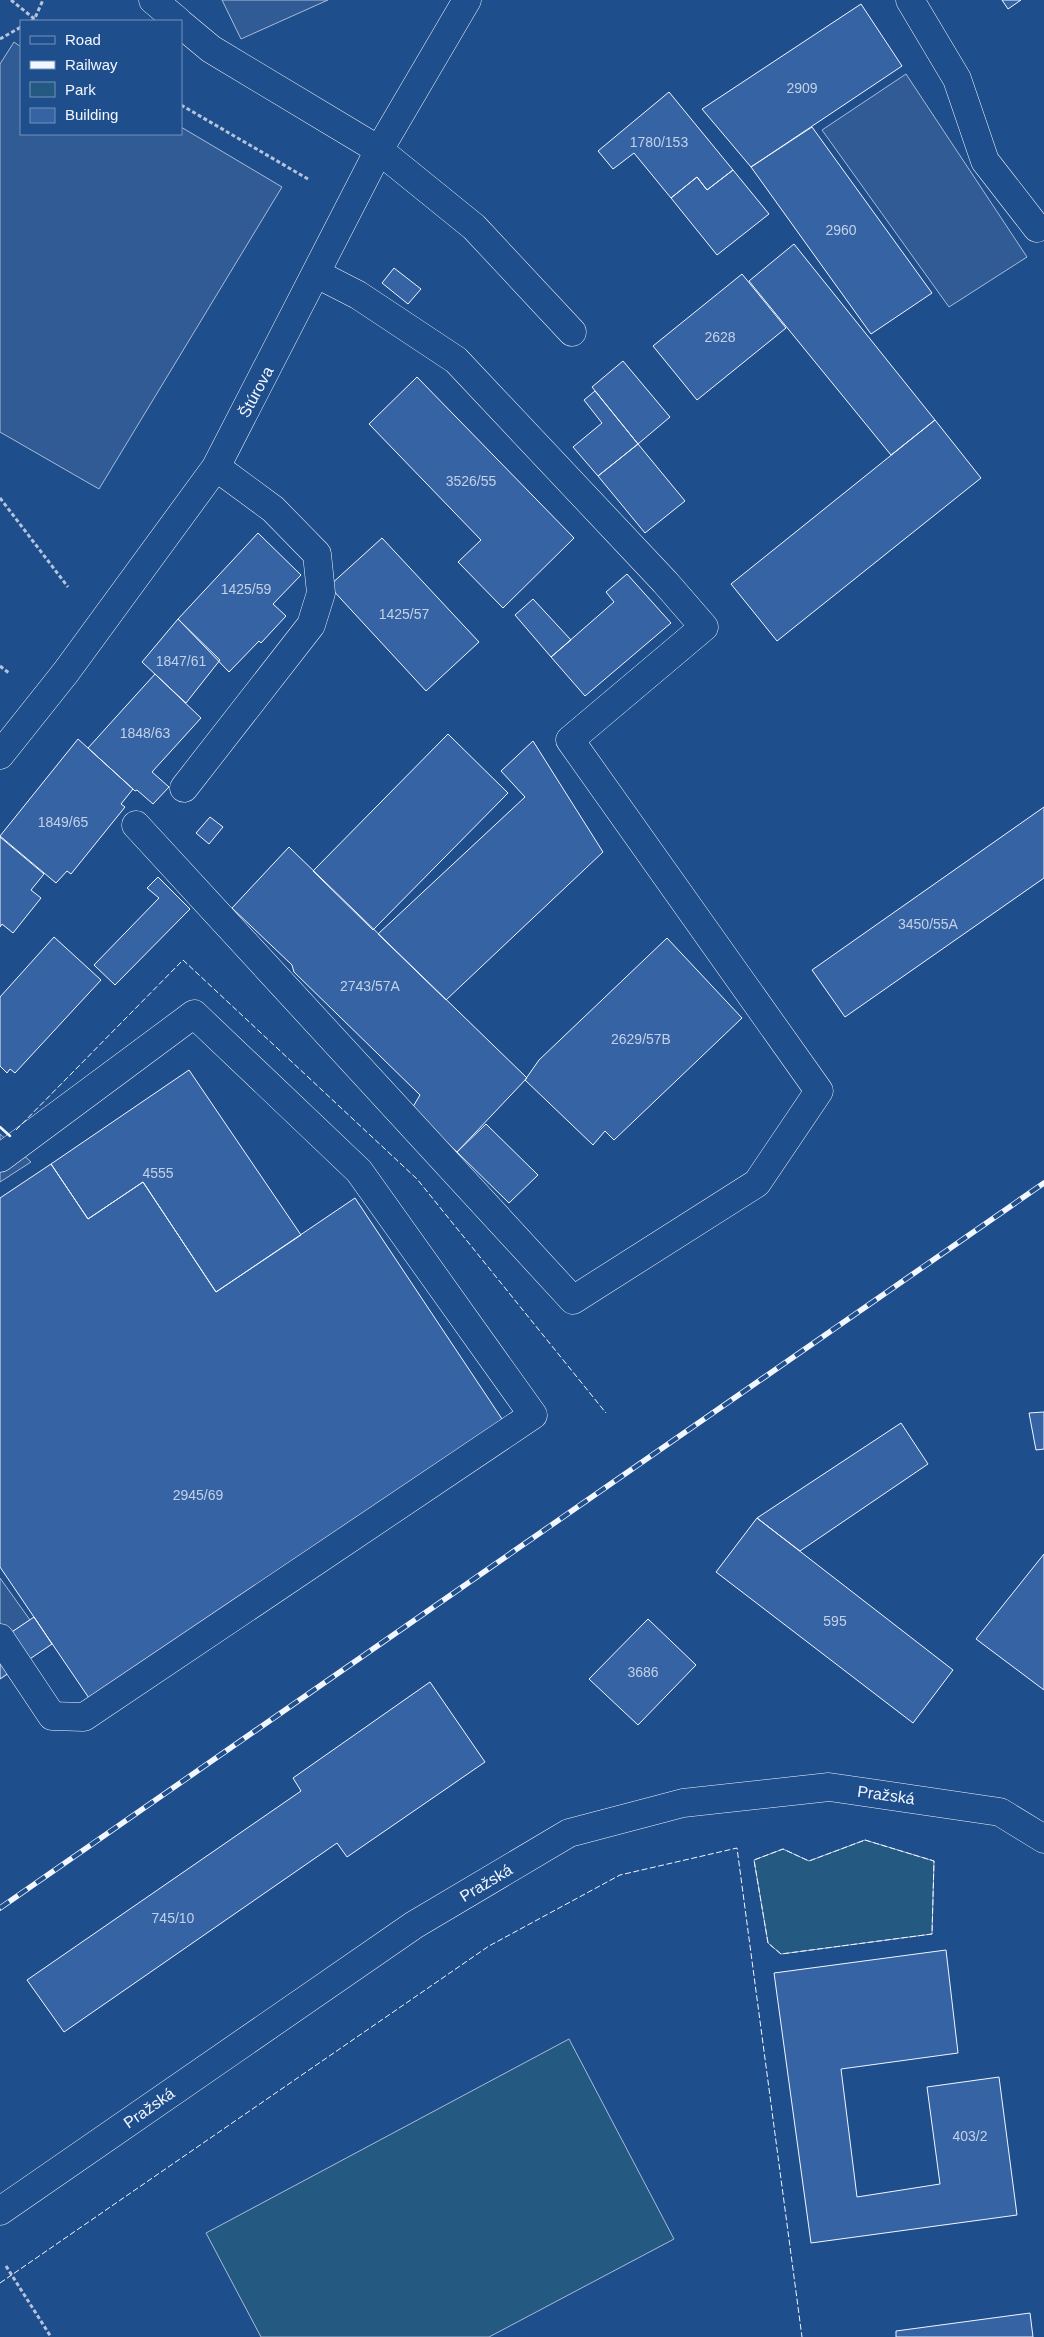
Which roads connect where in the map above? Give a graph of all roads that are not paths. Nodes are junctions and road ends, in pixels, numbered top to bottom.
1 (153, 0) edge
2 (467, 0) edge
3 (910, 0) edge
4 (177, 20) edge
5 (182, 25) edge
6 (379, 150) junction
7 (1037, 228) dead end
8 (317, 274) junction
9 (572, 332) dead end
10 (216, 467) junction
11 (0, 755) edge
12 (184, 788) dead end
13 (136, 825) dead end
14 (0, 1158) edge
15 (0, 1638) edge
16 (1044, 1838) edge
17 (0, 2211) edge

1 - 4 street
2 - 6 street, Štúrova
3 - 7 street
5 - 6 street
6 - 8 street, Štúrova
6 - 9 street
8 - 10 street, Štúrova
8 - 13 street
10 - 11 street, Štúrova
10 - 12 street
14 - 15 street
16 - 17 street, Pražská

